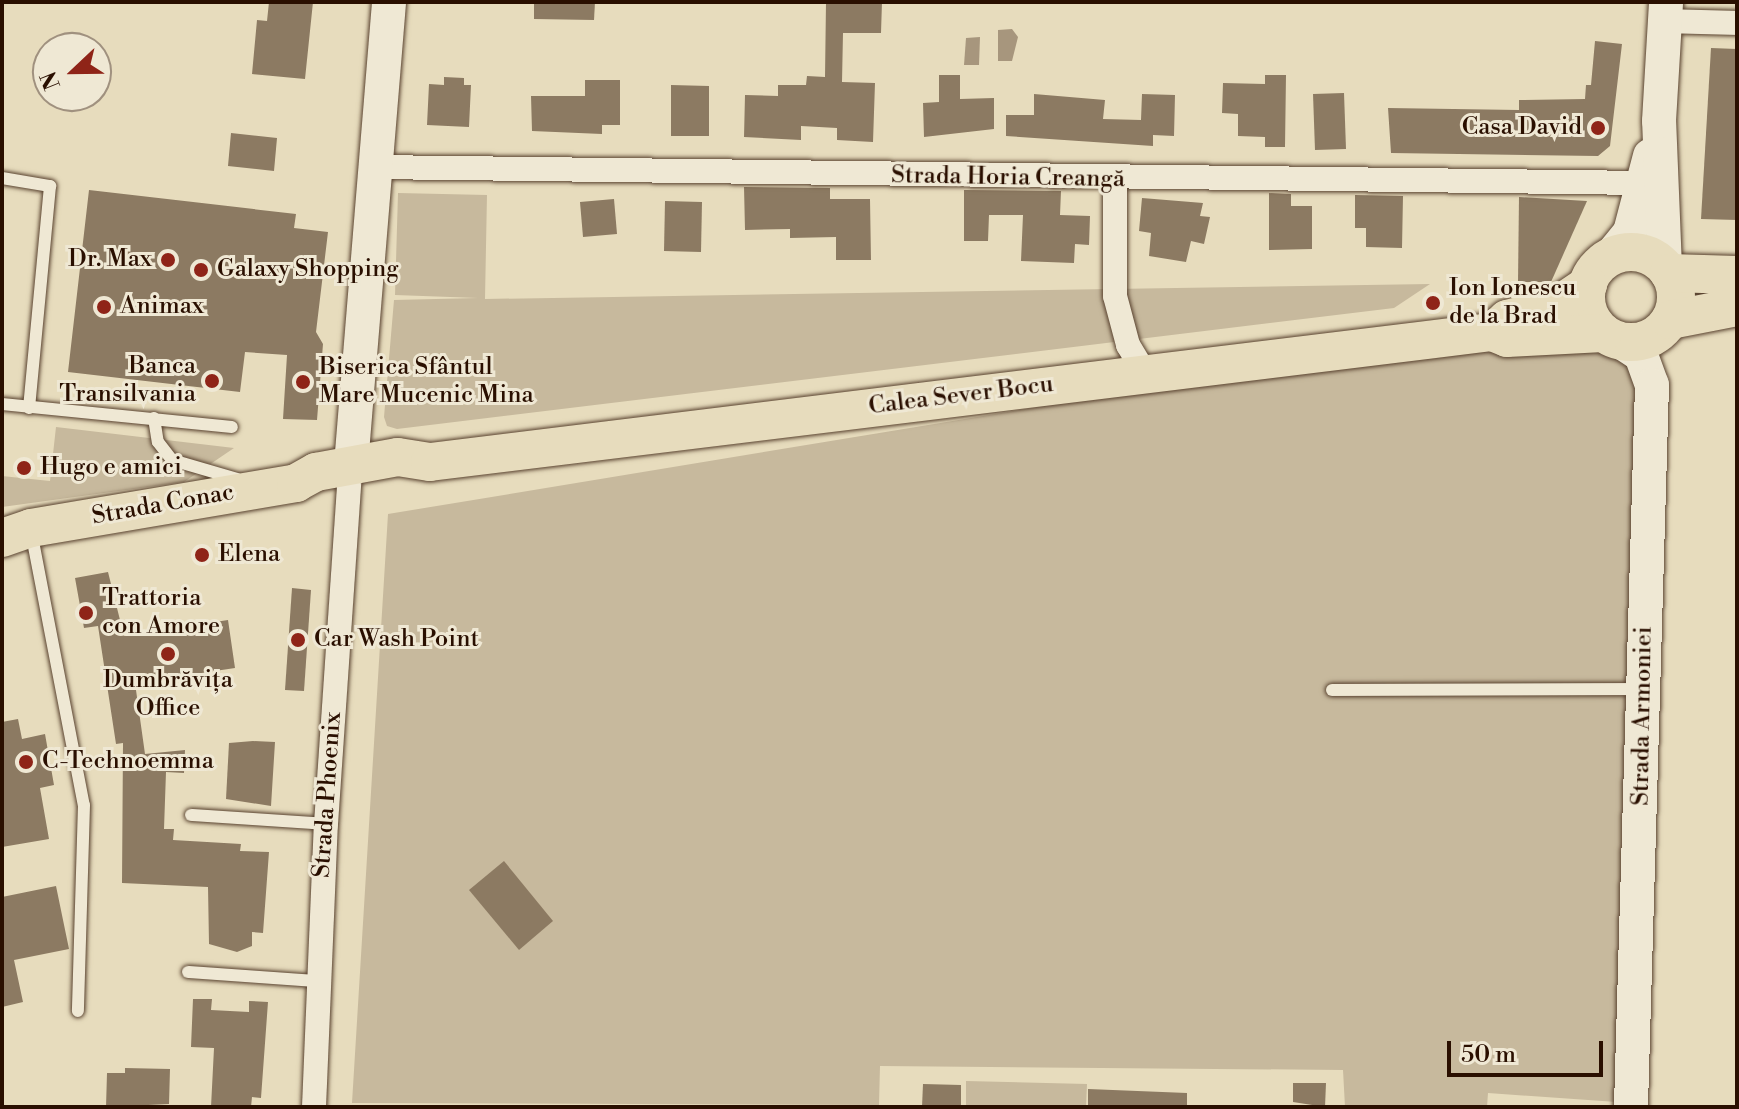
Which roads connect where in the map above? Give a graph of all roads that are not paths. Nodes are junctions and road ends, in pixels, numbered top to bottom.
1 (389, 2) edge
2 (1666, 11) edge
3 (1737, 23) edge
4 (1659, 121) junction
5 (373, 167) junction
6 (2, 178) edge
7 (1115, 180) junction
8 (1643, 183) junction
9 (1667, 270) junction
10 (1598, 271) junction
11 (1737, 275) edge
12 (1737, 307) edge
13 (1670, 320) junction
14 (1492, 332) junction
15 (1611, 336) junction
16 (1145, 373) junction
17 (2, 404) edge
18 (29, 408) junction
19 (154, 418) junction
20 (232, 427) dead end
21 (350, 474) junction
22 (284, 485) junction
23 (12, 530) edge
24 (1643, 689) junction
25 (1332, 690) dead end
26 (191, 815) dead end
27 (326, 824) junction
28 (188, 972) dead end
29 (317, 981) junction
30 (78, 1011) dead end
31 (314, 1107) edge
32 (1631, 1107) edge

1 - 5 street
2 - 3 street
2 - 4 street
4 - 8 street
4 - 9 street
5 - 7 street, Strada Horia Creangă
5 - 21 street
6 - 18 lane
7 - 8 street, Strada Horia Creangă
7 - 16 street
8 - 10 street
9 - 10 main road
9 - 11 main road
9 - 13 main road
10 - 14 main road, Calea Sever Bocu
10 - 15 main road
12 - 13 main road
13 - 15 main road
14 - 15 main road, Calea Sever Bocu
14 - 16 main road, Calea Sever Bocu
15 - 24 street, Strada Armoniei
16 - 21 main road, Calea Sever Bocu
17 - 18 lane
18 - 19 lane
19 - 20 lane
19 - 22 lane
21 - 22 main road, Strada Conac
21 - 27 street, Strada Phoenix
22 - 23 main road, Strada Conac
23 - 30 lane
24 - 25 lane
24 - 32 street, Strada Armoniei
26 - 27 lane
27 - 29 street, Strada Phoenix
28 - 29 lane
29 - 31 street, Strada Phoenix

